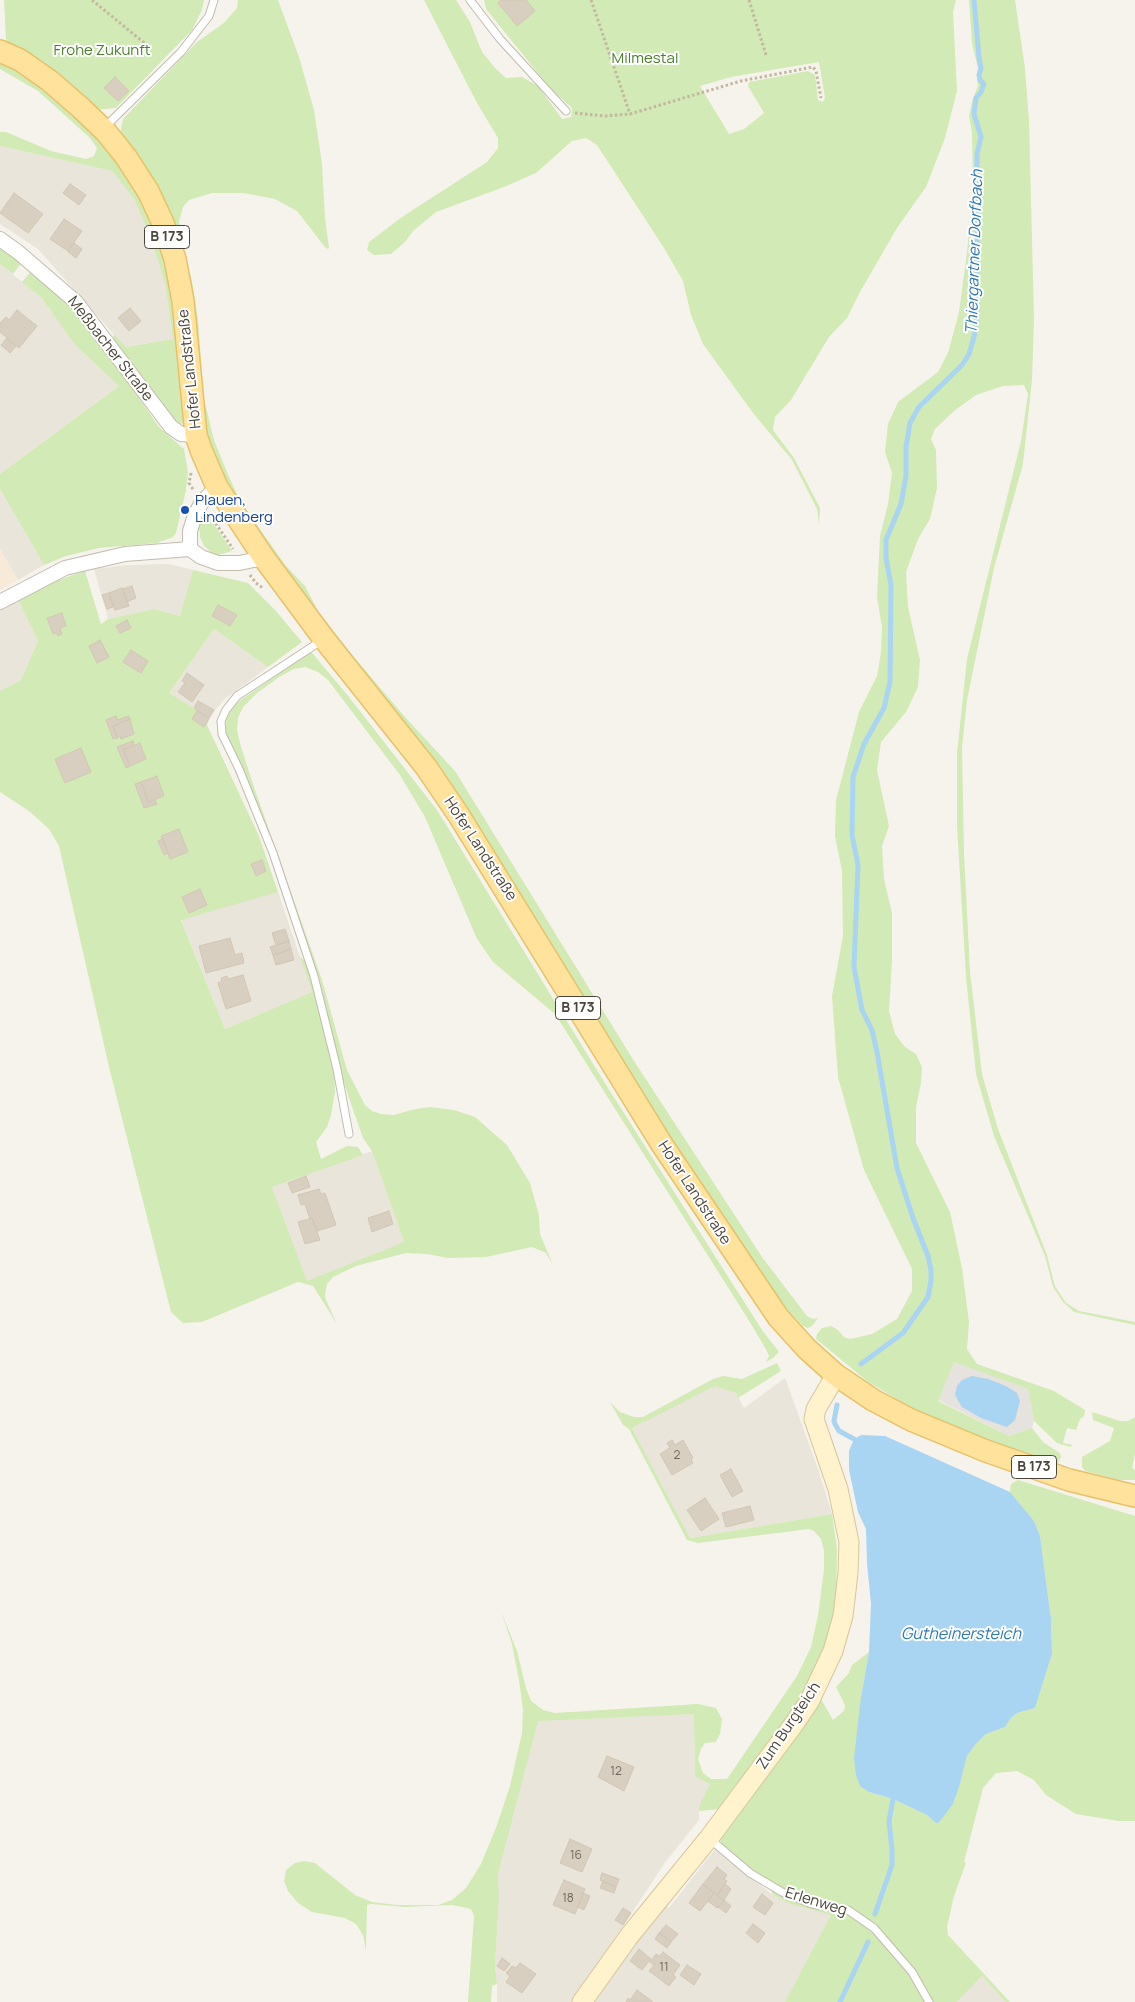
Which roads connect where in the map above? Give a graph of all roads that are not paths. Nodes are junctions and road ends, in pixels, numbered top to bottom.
1 (214, 0) edge
2 (470, 0) edge
3 (0, 51) edge
4 (566, 111) road end
5 (103, 129) junction
6 (0, 239) edge
7 (196, 435) junction
8 (217, 487) junction
9 (190, 550) junction
10 (264, 558) junction
11 (0, 602) edge
12 (324, 639) junction
13 (349, 1134) dead end
14 (836, 1374) junction
15 (1135, 1496) edge
16 (709, 1838) junction
17 (582, 2002) edge
18 (929, 2002) edge

1 - 5 lane
2 - 4 lane
3 - 5 main road, Hofer Landstraße / B 173
5 - 7 main road, Hofer Landstraße / B 173
6 - 7 street, Meßbacher Straße
7 - 8 main road, Hofer Landstraße / B 173
8 - 9 street
8 - 10 main road, Hofer Landstraße / B 173
9 - 10 street
9 - 11 street
10 - 12 main road, Hofer Landstraße / B 173
12 - 13 lane
12 - 14 main road, Hofer Landstraße / B 173
14 - 15 main road, Hofer Landstraße / B 173
14 - 16 street, Zum Burgteich
16 - 17 street, Zum Burgteich
16 - 18 lane, Erlenweg

